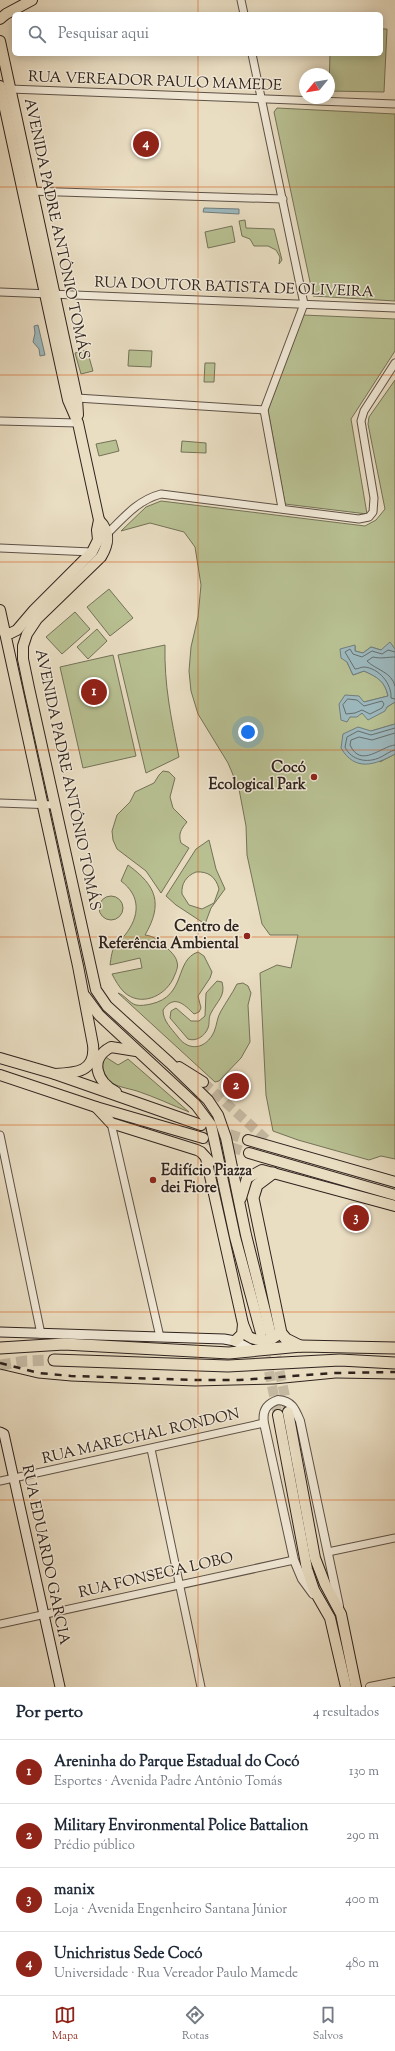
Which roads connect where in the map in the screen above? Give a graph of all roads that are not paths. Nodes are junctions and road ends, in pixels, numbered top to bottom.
1 (32, 0) edge
2 (241, 0) edge
3 (244, 12) edge
4 (0, 19) edge
5 (0, 41) edge
6 (252, 56) edge
7 (0, 86) edge
8 (10, 89) junction
9 (262, 99) junction
10 (395, 104) edge
11 (28, 192) junction
12 (283, 199) junction
13 (0, 292) edge
14 (50, 294) junction
15 (304, 304) junction
16 (395, 308) edge
17 (395, 363) edge
18 (77, 398) junction
19 (264, 410) junction
20 (0, 421) edge
21 (78, 423) junction
22 (282, 508) junction
23 (99, 520) junction
24 (107, 534) junction
25 (0, 548) edge
26 (92, 552) junction
27 (72, 572) junction
28 (62, 596) junction
29 (53, 604) junction
30 (0, 610) edge
31 (34, 610) junction
32 (5, 633) junction
33 (0, 803) edge
34 (42, 804) junction
35 (55, 805) junction
36 (81, 983) junction
37 (136, 1051) junction
38 (0, 1058) edge
39 (170, 1063) junction
40 (55, 1074) junction
41 (0, 1075) edge
42 (202, 1082) tunnel mouth
43 (136, 1102) junction
44 (96, 1107) junction
45 (111, 1122) junction
46 (201, 1125) tunnel mouth
47 (0, 1135) edge
48 (203, 1138) tunnel mouth
49 (248, 1140) tunnel mouth
50 (268, 1140) tunnel mouth
51 (281, 1149) junction
52 (249, 1154) tunnel mouth
53 (206, 1158) junction
54 (273, 1173) junction
55 (223, 1180) junction
56 (395, 1182) edge
57 (395, 1195) edge
58 (226, 1196) junction
59 (239, 1204) junction
60 (395, 1208) edge
61 (227, 1250) junction
62 (243, 1324) junction
63 (280, 1327) junction
64 (0, 1332) edge
65 (261, 1333) tunnel mouth
66 (41, 1334) junction
67 (271, 1335) tunnel mouth
68 (160, 1337) junction
69 (235, 1341) junction
70 (301, 1346) junction
71 (0, 1348) edge
72 (395, 1348) edge
73 (255, 1352) junction
74 (54, 1360) tunnel mouth
75 (395, 1363) edge
76 (264, 1423) junction
77 (0, 1432) edge
78 (151, 1449) junction
79 (14, 1478) junction
80 (0, 1481) edge
81 (395, 1538) edge
82 (328, 1552) junction
83 (294, 1560) junction
84 (178, 1583) junction
85 (324, 1607) junction
86 (341, 1614) junction
87 (44, 1615) junction
88 (0, 1624) edge
89 (395, 1682) edge
90 (60, 1687) edge
91 (201, 1687) edge
92 (346, 1687) edge
93 (356, 1687) edge
94 (370, 1687) edge

1 - 4 main road
2 - 3 street
5 - 8 main road, AVENIDA PADRE ANTÔNIO TOMÁS
6 - 9 street
7 - 11 main road, AVENIDA PADRE ANTÔNIO TOMÁS
8 - 9 street, RUA VEREADOR PAULO MAMEDE
8 - 11 main road, AVENIDA PADRE ANTÔNIO TOMÁS
9 - 10 street, RUA VEREADOR PAULO MAMEDE
9 - 12 street
11 - 12 street
11 - 14 main road, AVENIDA PADRE ANTÔNIO TOMÁS
12 - 15 street
13 - 14 street, RUA DOUTOR BATISTA DE OLIVEIRA
14 - 15 street, RUA DOUTOR BATISTA DE OLIVEIRA
14 - 18 main road, AVENIDA PADRE ANTÔNIO TOMÁS
14 - 21 main road, AVENIDA PADRE ANTÔNIO TOMÁS
15 - 16 street, RUA DOUTOR BATISTA DE OLIVEIRA
15 - 19 street
17 - 22 street
18 - 19 street
18 - 21 main road, AVENIDA PADRE ANTÔNIO TOMÁS
19 - 22 street
20 - 21 street
21 - 23 main road, AVENIDA PADRE ANTÔNIO TOMÁS
22 - 24 street
23 - 24 main road, AVENIDA PADRE ANTÔNIO TOMÁS
23 - 26 main road, AVENIDA PADRE ANTÔNIO TOMÁS
24 - 28 main road, AVENIDA PADRE ANTÔNIO TOMÁS
25 - 26 street
26 - 27 main road, AVENIDA PADRE ANTÔNIO TOMÁS
27 - 28 main road
27 - 31 main road, AVENIDA PADRE ANTÔNIO TOMÁS
28 - 29 main road, AVENIDA PADRE ANTÔNIO TOMÁS
29 - 31 main road
29 - 35 main road, AVENIDA PADRE ANTÔNIO TOMÁS
30 - 32 main road
31 - 32 main road, AVENIDA PADRE ANTÔNIO TOMÁS
32 - 34 main road
33 - 34 street
34 - 35 street
34 - 36 main road
35 - 39 main road, AVENIDA PADRE ANTÔNIO TOMÁS
36 - 37 main road
36 - 40 main road
37 - 43 main road
37 - 55 main road
38 - 40 main road
39 - 42 main road
39 - 59 main road, AVENIDA PADRE ANTÔNIO TOMÁS
40 - 43 main road
41 - 44 main road
43 - 46 main road
44 - 45 main road
44 - 48 main road
45 - 53 main road
45 - 68 street
47 - 66 street
49 - 51 main road
50 - 51 main road
51 - 56 main road
52 - 57 main road
53 - 55 main road
53 - 61 main road
54 - 59 main road
54 - 60 main road
54 - 63 highway
55 - 58 main road
58 - 61 main road
58 - 65 main road
59 - 67 main road, AVENIDA PADRE ANTÔNIO TOMÁS
61 - 62 main road
62 - 63 main road
62 - 69 main road
63 - 70 highway
64 - 66 main road
66 - 68 main road
68 - 69 main road
69 - 73 main road
70 - 72 highway
70 - 73 highway
71 - 73 highway
74 - 75 highway
76 - 78 street, RUA MARECHAL RONDON
76 - 82 street
76 - 83 street
77 - 79 main road, RUA EDUARDO GARCIA
78 - 79 street, RUA MARECHAL RONDON
78 - 84 street
79 - 80 street, RUA MARECHAL RONDON
79 - 87 main road, RUA EDUARDO GARCIA
81 - 82 street
82 - 86 street
83 - 84 street, RUA FONSECA LOBO
83 - 85 street
84 - 87 street, RUA FONSECA LOBO
84 - 91 street
85 - 86 main road
85 - 92 main road
86 - 93 main road
87 - 88 street, RUA FONSECA LOBO
87 - 90 main road, RUA EDUARDO GARCIA
89 - 94 street

